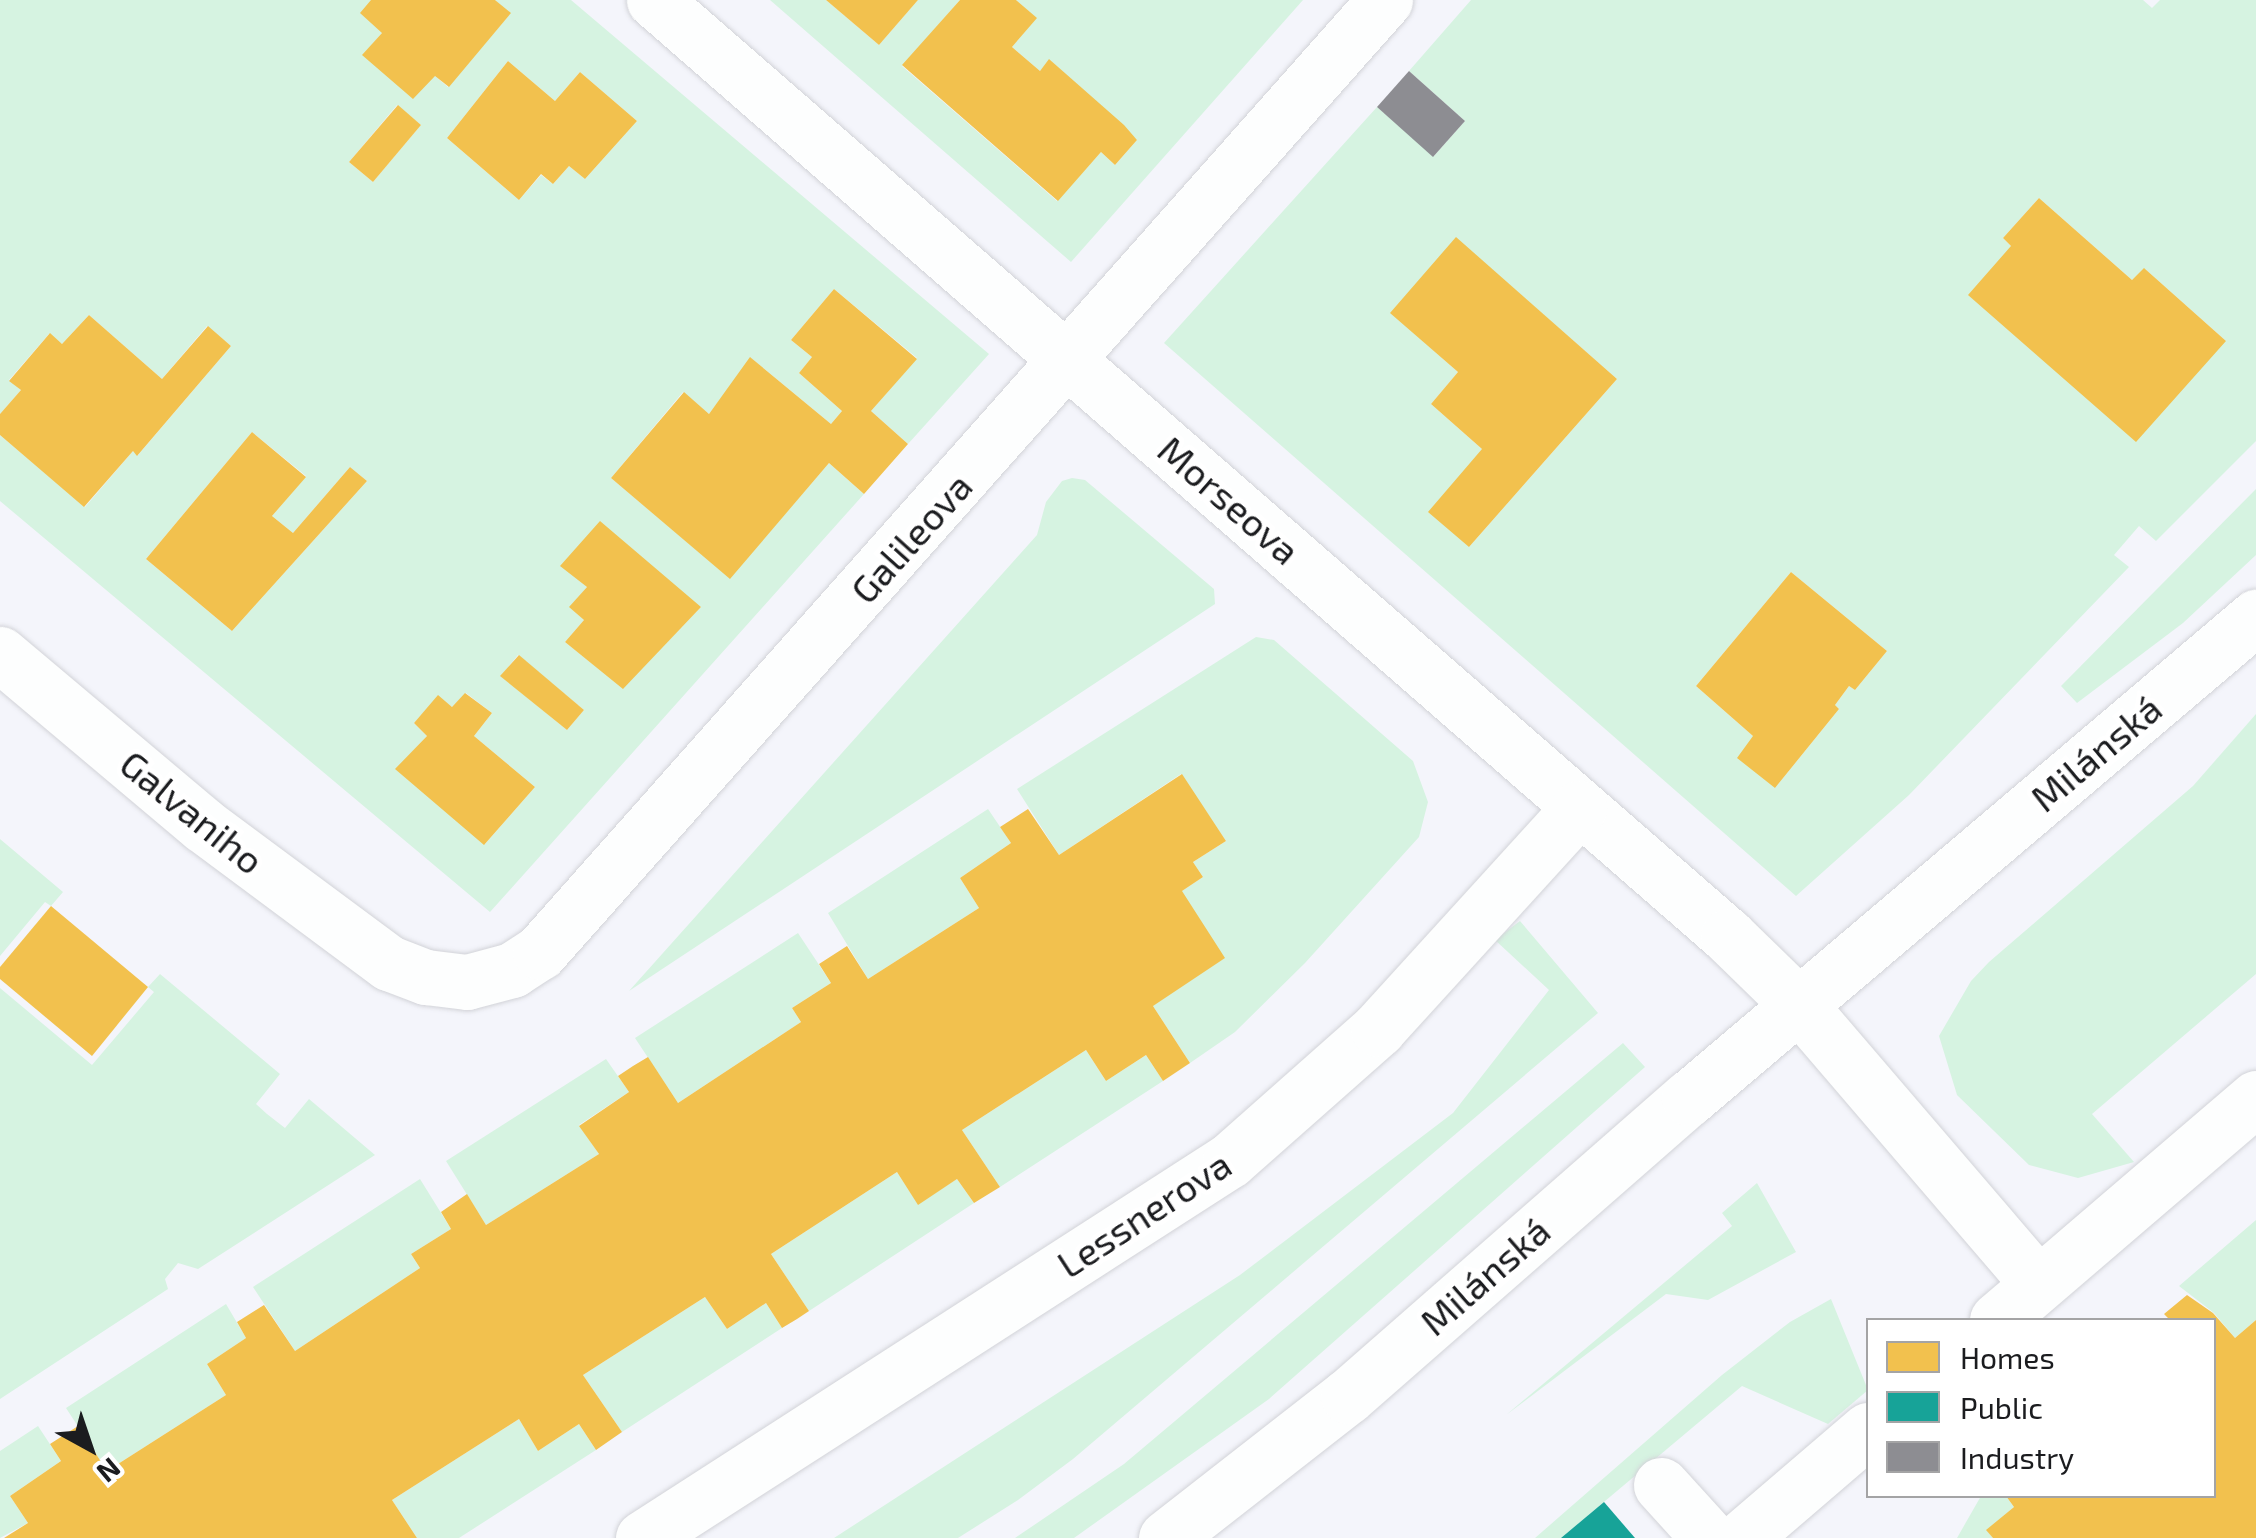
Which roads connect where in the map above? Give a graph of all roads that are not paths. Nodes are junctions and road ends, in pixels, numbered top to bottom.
1 (654, 0) edge
2 (1386, 0) edge
3 (1070, 361) junction
4 (2256, 616) edge
5 (0, 654) edge
6 (1579, 808) junction
7 (389, 963) joint
8 (1799, 1005) junction
9 (2256, 1098) edge
10 (2038, 1284) junction
11 (1999, 1318) edge
12 (1866, 1432) edge
13 (1660, 1485) dead end
14 (643, 1538) edge
15 (1166, 1538) edge
16 (1708, 1538) edge
17 (1742, 1538) edge

1 - 3 street, Morseova
2 - 3 street, Galileova
3 - 6 street, Morseova
3 - 7 street, Galileova
4 - 8 street, Milánská
5 - 7 street, Galvaniho
6 - 8 street, Morseova
6 - 14 street, Lessnerova
8 - 10 street
8 - 15 street, Milánská
9 - 10 street
10 - 11 street
12 - 17 street
13 - 16 street

